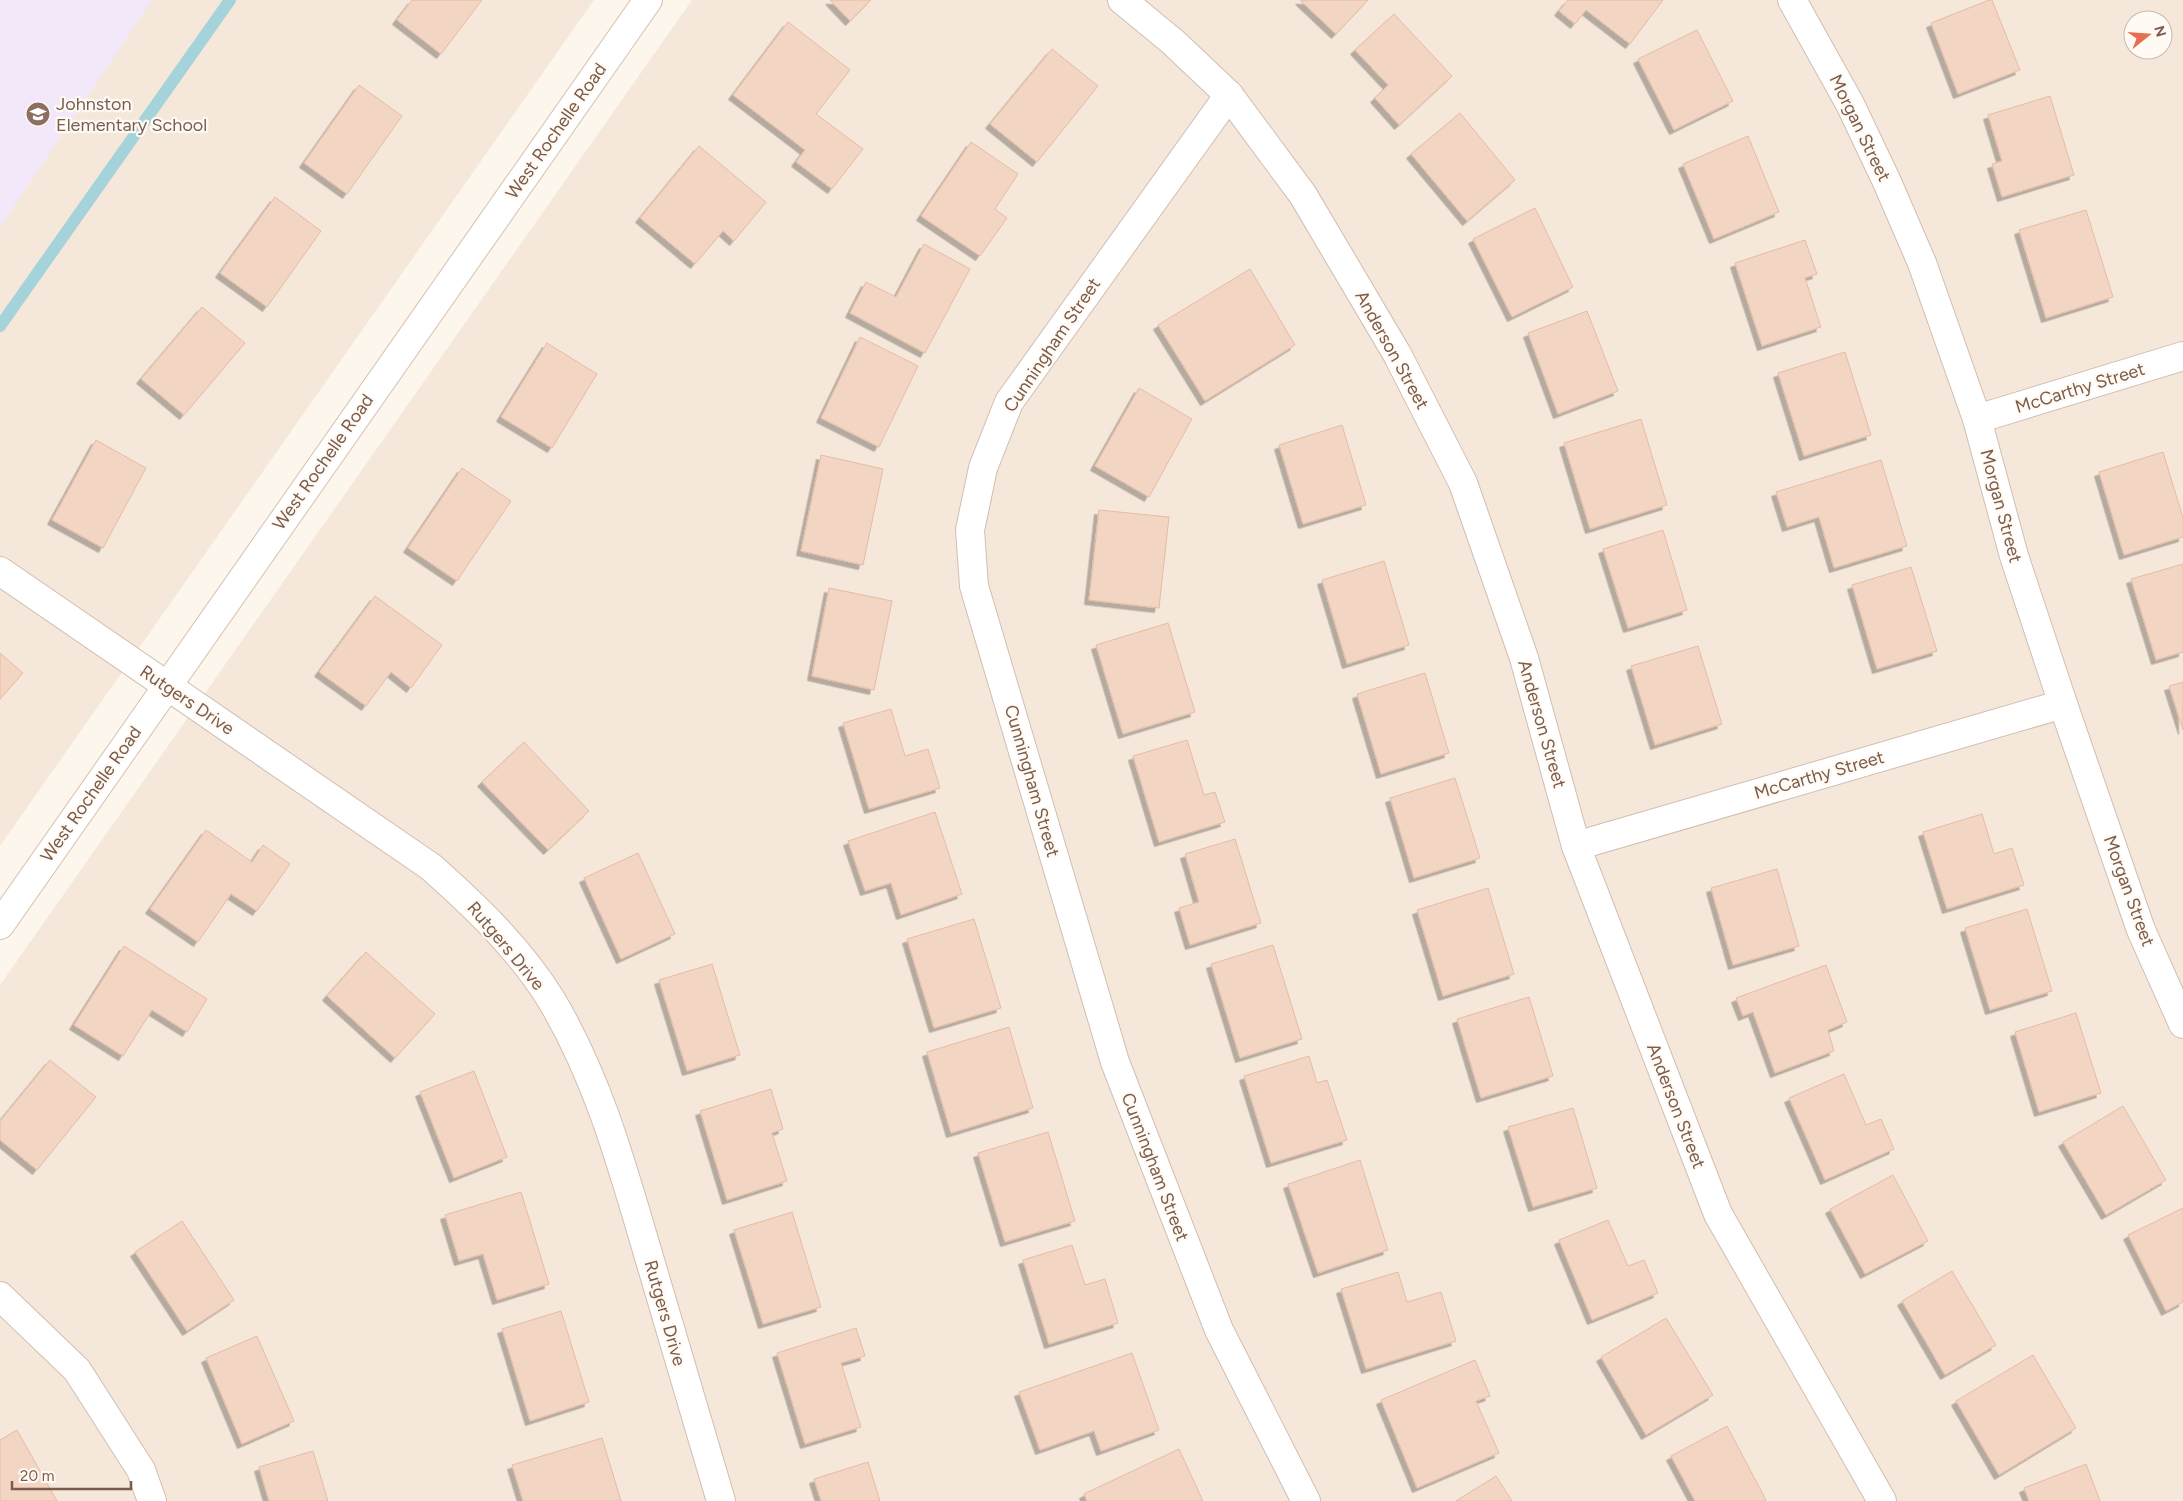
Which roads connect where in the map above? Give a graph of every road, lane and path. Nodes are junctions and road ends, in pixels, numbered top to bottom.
1 (648, 0) edge
2 (1122, 0) edge
3 (1792, 0) edge
4 (1229, 95) junction
5 (2183, 356) edge
6 (1977, 419) junction
7 (0, 572) edge
8 (167, 686) junction
9 (2063, 704) junction
10 (1576, 846) junction
11 (0, 926) edge
12 (2183, 1024) edge
13 (0, 1296) edge
14 (152, 1501) edge
15 (721, 1501) edge
16 (1306, 1501) edge
17 (1882, 1501) edge

1 - 8 street, West Rochelle Road
2 - 4 street, Anderson Street
3 - 6 street, Morgan Street
4 - 10 street, Anderson Street
4 - 16 street, Cunningham Street
5 - 6 street, McCarthy Street
6 - 9 street, Morgan Street
7 - 8 street, Rutgers Drive
8 - 11 street, West Rochelle Road
8 - 15 street, Rutgers Drive
9 - 10 street, McCarthy Street
9 - 12 street, Morgan Street
10 - 17 street, Anderson Street
13 - 14 street

